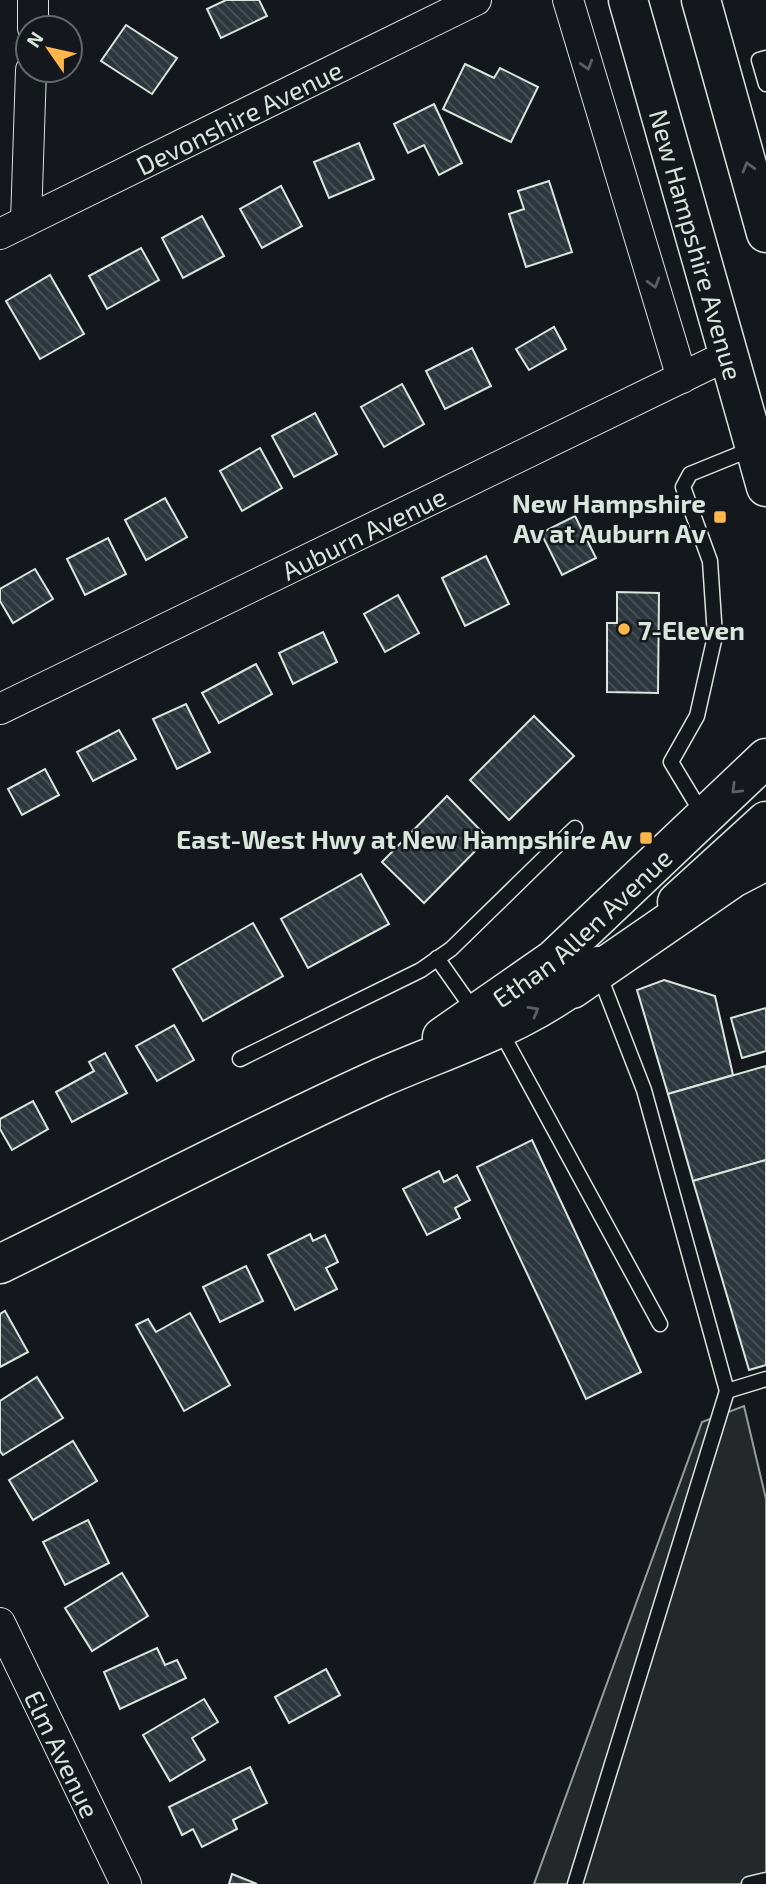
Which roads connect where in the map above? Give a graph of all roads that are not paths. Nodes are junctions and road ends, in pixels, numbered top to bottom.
1 (476, 0) edge
2 (568, 0) edge
3 (628, 0) edge
4 (701, 0) edge
5 (766, 58) edge
6 (29, 84) edge
7 (766, 84) edge
8 (13, 228) edge
9 (766, 233) edge
10 (728, 355) junction
11 (682, 378) junction
12 (755, 448) junction
13 (766, 487) edge
14 (0, 709) edge
15 (766, 758) edge
16 (705, 819) junction
17 (766, 821) edge
18 (575, 828) dead end
19 (766, 861) edge
20 (437, 958) junction
21 (585, 980) junction
22 (488, 1022) junction
23 (240, 1059) dead end
24 (0, 1264) edge
25 (660, 1324) dead end
26 (766, 1380) edge
27 (727, 1391) junction
28 (0, 1623) edge
29 (766, 1880) edge
30 (126, 1884) edge
31 (575, 1884) edge
32 (749, 1884) edge

1 - 8 street, Devonshire Avenue
2 -> 11 street
3 - 10 main road, New Hampshire Avenue
9 -> 4 main road
5 - 7 lane
6 - 8 street
10 - 11 street, Auburn Avenue
10 - 12 main road, New Hampshire Avenue
11 - 14 street, Auburn Avenue
12 - 13 main road, New Hampshire Avenue
12 - 16 lane
15 -> 16 main road, Ethan Allen Avenue
16 - 22 main road, Ethan Allen Avenue
17 - 21 main road, Ethan Allen Avenue
18 - 20 lane
19 - 21 main road
20 - 22 lane
20 - 23 lane
22 -> 21 main road, Ethan Allen Avenue
21 - 27 lane
22 - 24 main road, Ethan Allen Avenue
22 - 25 lane
26 - 27 lane
27 - 31 lane
28 - 30 street, Elm Avenue
29 - 32 lane

